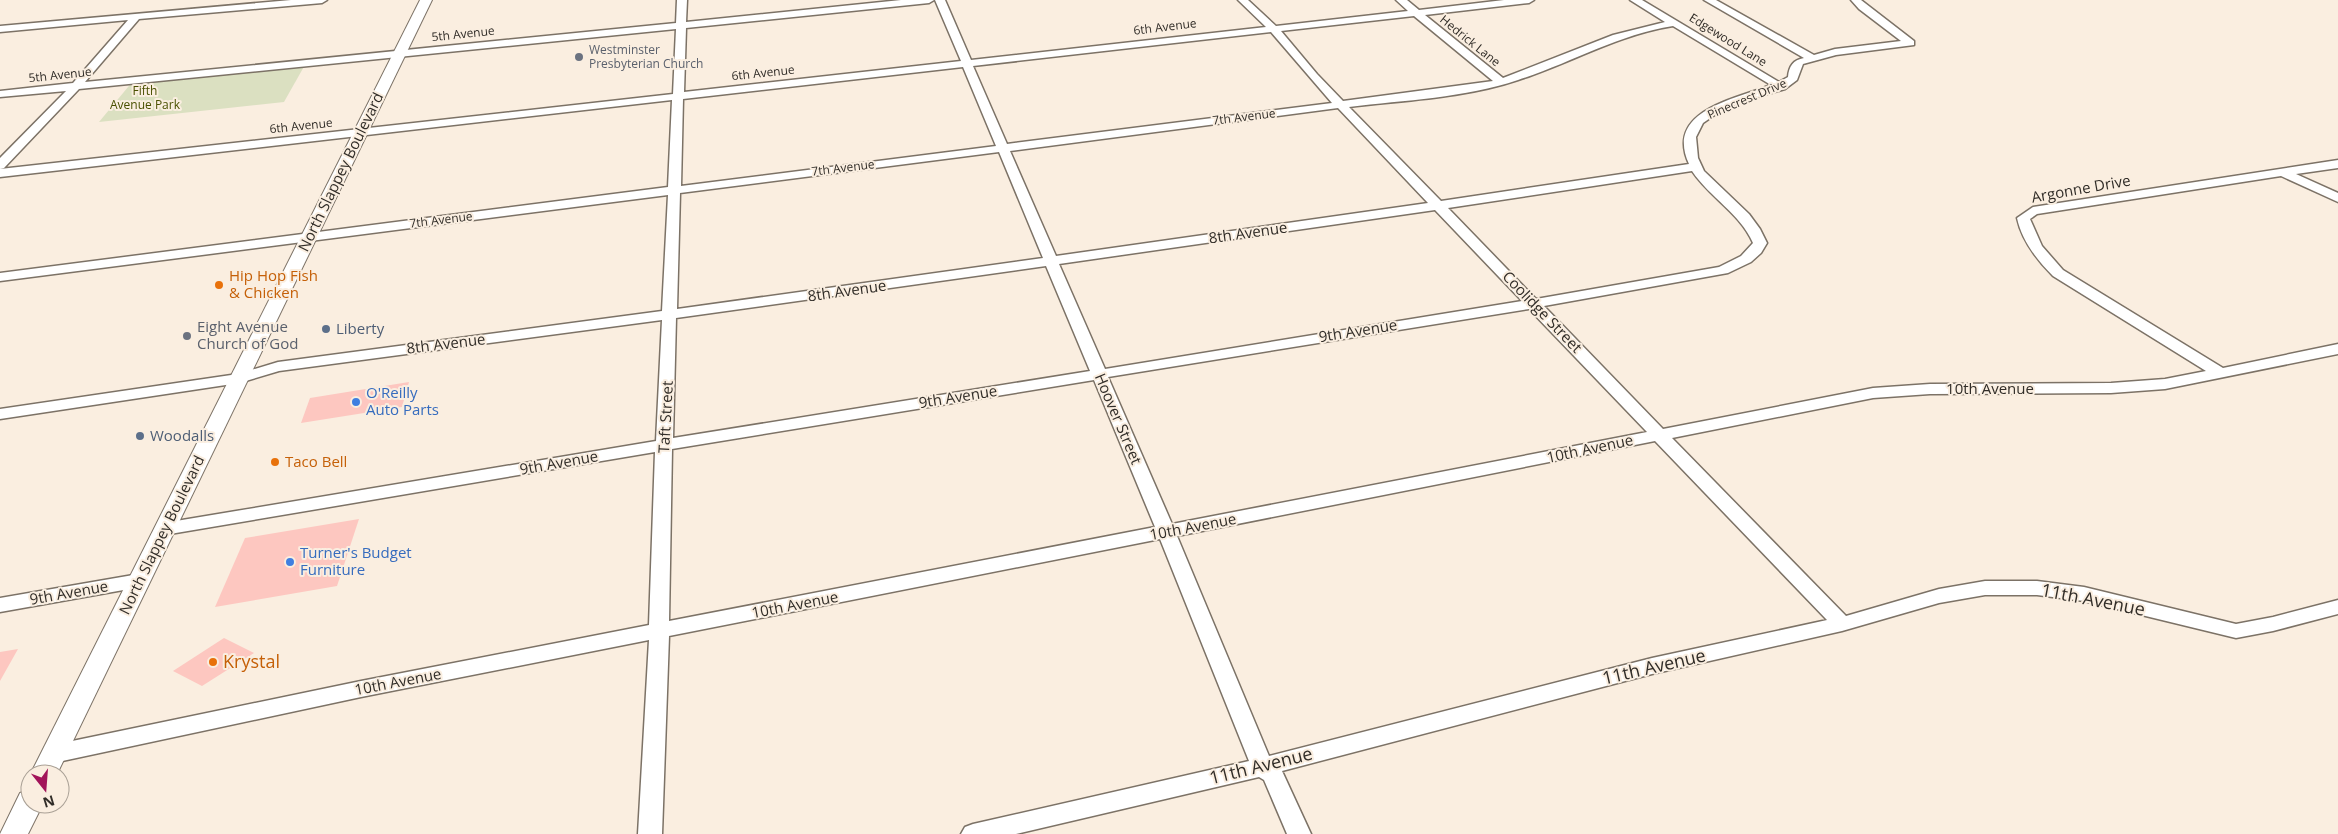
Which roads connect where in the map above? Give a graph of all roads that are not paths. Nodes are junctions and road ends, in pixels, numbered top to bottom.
1 (322, 0) edge
2 (426, 0) edge
3 (682, 0) edge
4 (929, 0) edge
5 (940, 0) edge
6 (1243, 0) edge
7 (1401, 0) edge
8 (1529, 0) edge
9 (1635, 0) edge
10 (1709, 0) edge
11 (1856, 0) edge
12 (1417, 13) junction
13 (136, 17) junction
14 (1676, 23) junction
15 (681, 25) junction
16 (0, 29) edge
17 (1274, 29) junction
18 (400, 53) junction
19 (1812, 58) junction
20 (966, 64) junction
21 (1501, 82) junction
22 (75, 87) junction
23 (1781, 87) junction
24 (0, 94) edge
25 (678, 97) junction
26 (1342, 104) junction
27 (361, 132) junction
28 (1002, 148) junction
29 (2338, 164) edge
30 (0, 165) edge
31 (1695, 167) junction
32 (0, 173) edge
33 (2284, 173) junction
34 (675, 190) junction
35 (2338, 198) edge
36 (1440, 206) junction
37 (309, 237) junction
38 (1749, 257) joint
39 (1052, 262) junction
40 (0, 277) edge
41 (1534, 303) junction
42 (671, 315) junction
43 (2338, 349) edge
44 (2218, 372) junction
45 (1099, 374) junction
46 (239, 378) junction
47 (0, 414) edge
48 (1659, 434) junction
49 (664, 445) junction
50 (164, 529) junction
51 (1166, 533) junction
52 (139, 581) junction
53 (0, 606) edge
54 (2338, 607) edge
55 (1842, 624) junction
56 (660, 631) junction
57 (48, 764) edge
58 (1262, 767) junction
59 (24, 814) edge
60 (14, 834) edge
61 (650, 834) edge
62 (973, 834) edge
63 (1299, 834) edge

1 - 13 street
2 - 18 main road, North Slappey Boulevard
3 - 15 street, Taft Street
4 - 15 street, 5th Avenue
5 - 20 street, Hoover Street
6 - 17 street, Coolidge Street
7 - 12 street, Hedrick Lane
8 - 12 street, 6th Avenue
9 - 14 street, Edgewood Lane
10 - 19 street
11 - 19 street, Pinecrest Drive
12 - 17 street, 6th Avenue
12 - 21 street, Hedrick Lane
13 - 16 street
13 - 22 street
14 - 21 street, 7th Avenue
14 - 23 street, Edgewood Lane
15 - 18 street, 5th Avenue
15 - 25 street, Taft Street
17 - 20 street, 6th Avenue
17 - 26 street, Coolidge Street
18 - 22 street, 5th Avenue
18 - 27 main road, North Slappey Boulevard
19 - 23 street, Pinecrest Drive
20 - 25 street, 6th Avenue
20 - 28 street, Hoover Street
21 - 26 street, 7th Avenue
22 - 24 street, 5th Avenue
22 - 30 street
23 - 31 street, Pinecrest Drive
25 - 27 street, 6th Avenue
25 - 34 street, Taft Street
26 - 28 street, 7th Avenue
26 - 36 street, Coolidge Street
27 - 32 street, 6th Avenue
27 - 37 main road, North Slappey Boulevard
28 - 34 street, 7th Avenue
28 - 39 street, Hoover Street
29 - 33 street, Argonne Drive
31 - 36 street, 8th Avenue
31 - 38 street, Pinecrest Drive
33 - 35 street
33 - 44 street, Argonne Drive
34 - 37 street, 7th Avenue
34 - 42 street, Taft Street
36 - 39 street, 8th Avenue
36 - 41 street, Coolidge Street
37 - 40 street, 7th Avenue
37 - 46 main road, North Slappey Boulevard
38 - 41 street, 9th Avenue
39 - 42 street, 8th Avenue
39 - 45 street, Hoover Street
41 - 45 street, 9th Avenue
41 - 48 street, Coolidge Street
42 - 46 street, 8th Avenue
42 - 49 street, Taft Street
43 - 44 street, 10th Avenue
44 - 48 street, 10th Avenue
45 - 49 street, 9th Avenue
45 - 51 street, Hoover Street
46 - 47 street, 8th Avenue
46 - 50 main road, North Slappey Boulevard
48 - 51 street, 10th Avenue
48 - 55 street, Coolidge Street
49 - 50 street, 9th Avenue
49 - 56 street, Taft Street
50 - 52 main road, North Slappey Boulevard
51 - 56 street, 10th Avenue
51 - 58 street, Hoover Street
52 - 53 street, 9th Avenue
52 - 57 main road, North Slappey Boulevard
54 - 55 street, 11th Avenue
55 - 58 street, 11th Avenue
56 - 57 street, 10th Avenue
56 - 61 street, Taft Street
58 - 62 street, 11th Avenue
58 - 63 street, Hoover Street
59 - 60 main road

